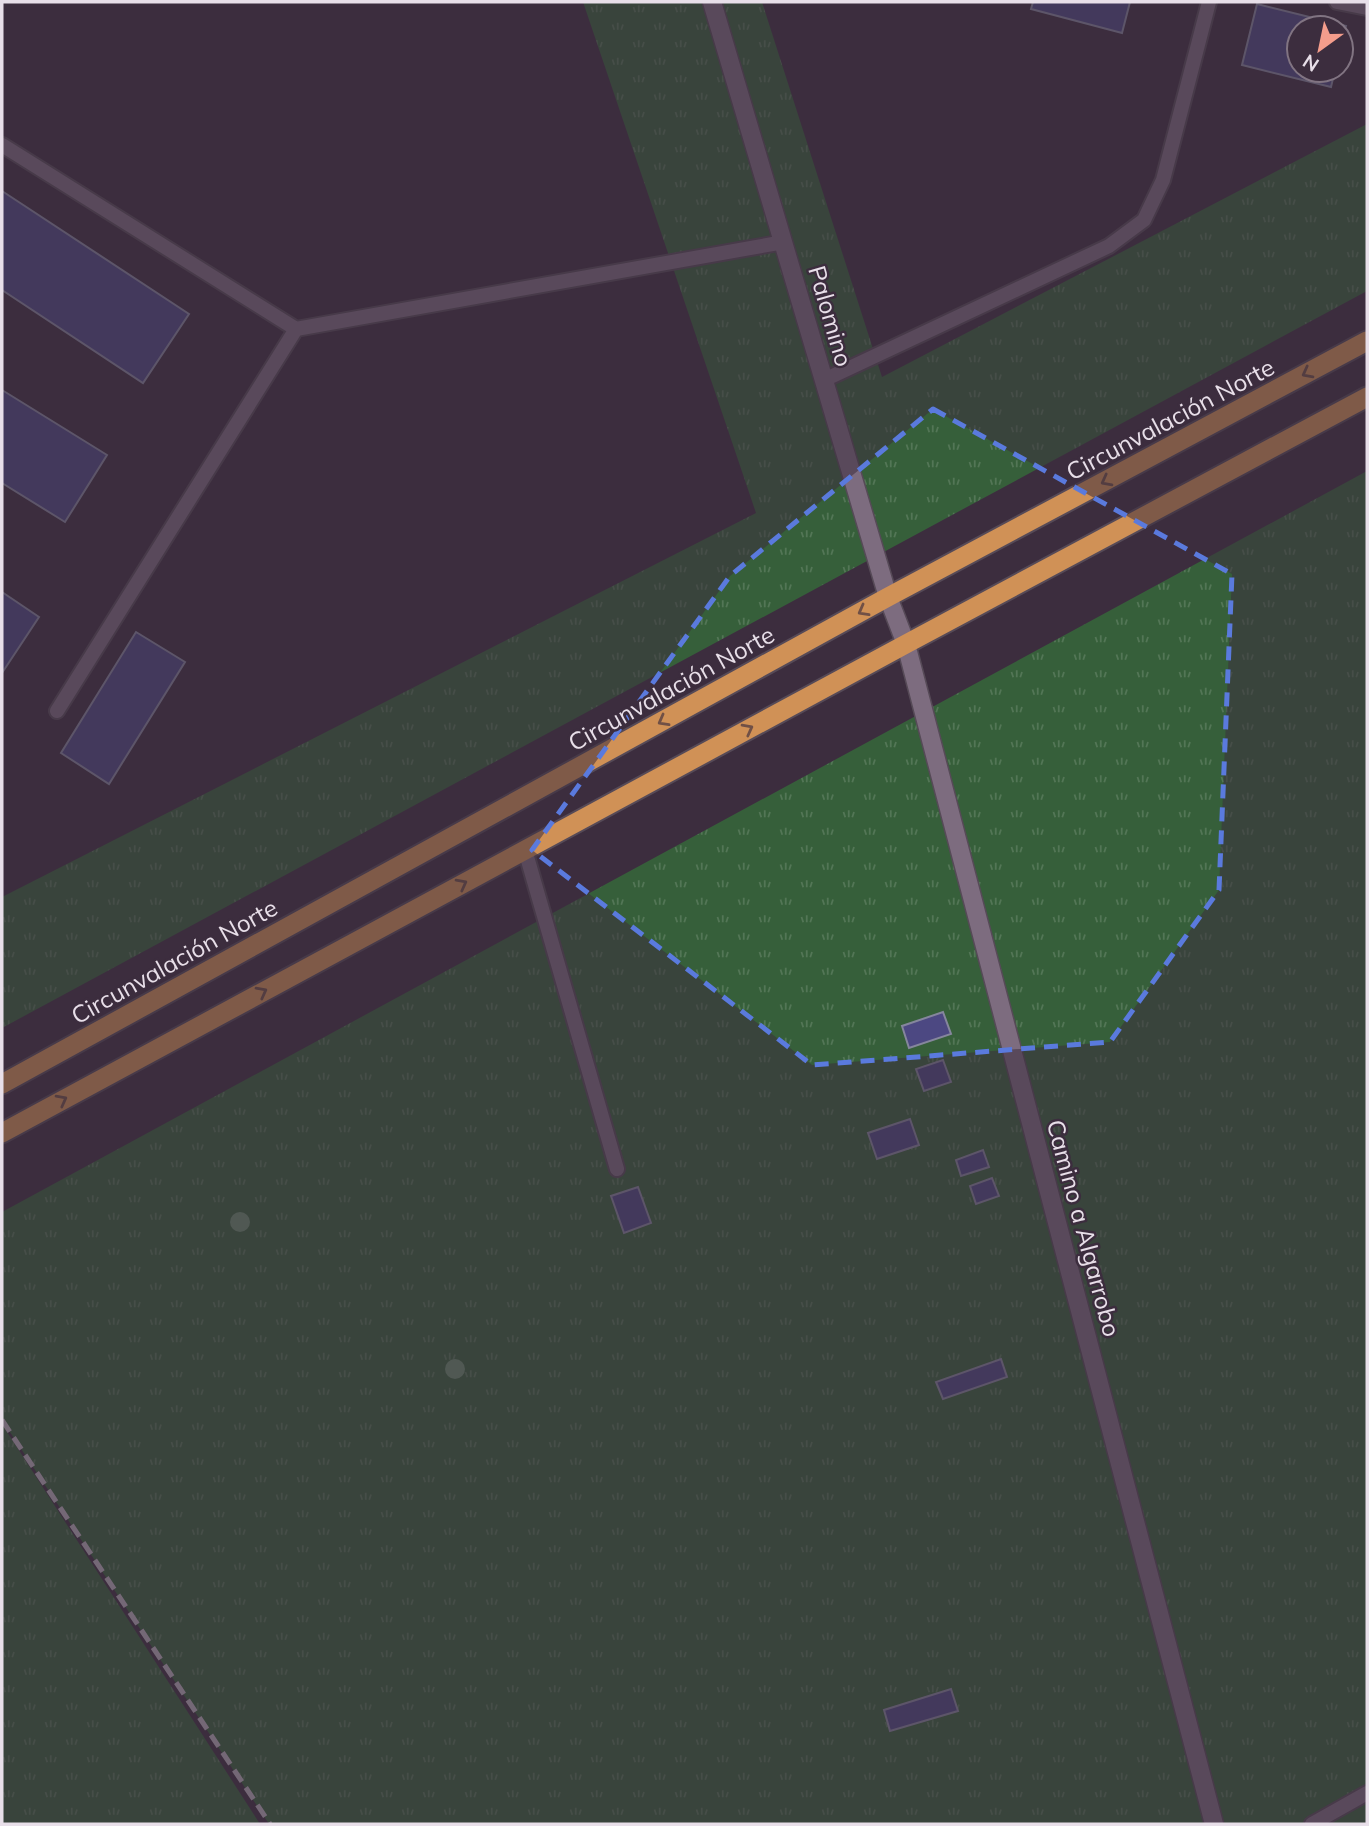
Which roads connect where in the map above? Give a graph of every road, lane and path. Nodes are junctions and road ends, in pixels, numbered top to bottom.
1 (712, 2) edge
2 (1209, 2) edge
3 (1337, 2) edge
4 (1367, 8) edge
5 (2, 145) edge
6 (783, 242) junction
7 (296, 329) junction
8 (1367, 341) edge
9 (824, 380) junction
10 (1367, 397) edge
11 (888, 597) junction
12 (906, 644) junction
13 (57, 711) dead end
14 (525, 850) junction
15 (2, 1084) edge
16 (2, 1133) edge
17 (617, 1169) dead end
18 (1367, 1793) edge
19 (1214, 1824) edge
20 (1312, 1824) edge

1 - 6 street, Palomino
2 - 9 lane
3 - 4 lane
5 - 7 lane
6 - 7 lane
6 - 9 street, Palomino
7 - 13 lane
8 -> 11 highway, Circunvalación Norte
9 - 11 street, Palomino
10 - 12 highway
11 - 12 street, Palomino
11 -> 15 highway, Circunvalación Norte
14 -> 12 highway
12 - 19 street, Camino a Algarrobo
16 -> 14 highway
14 - 17 lane
18 - 20 lane

